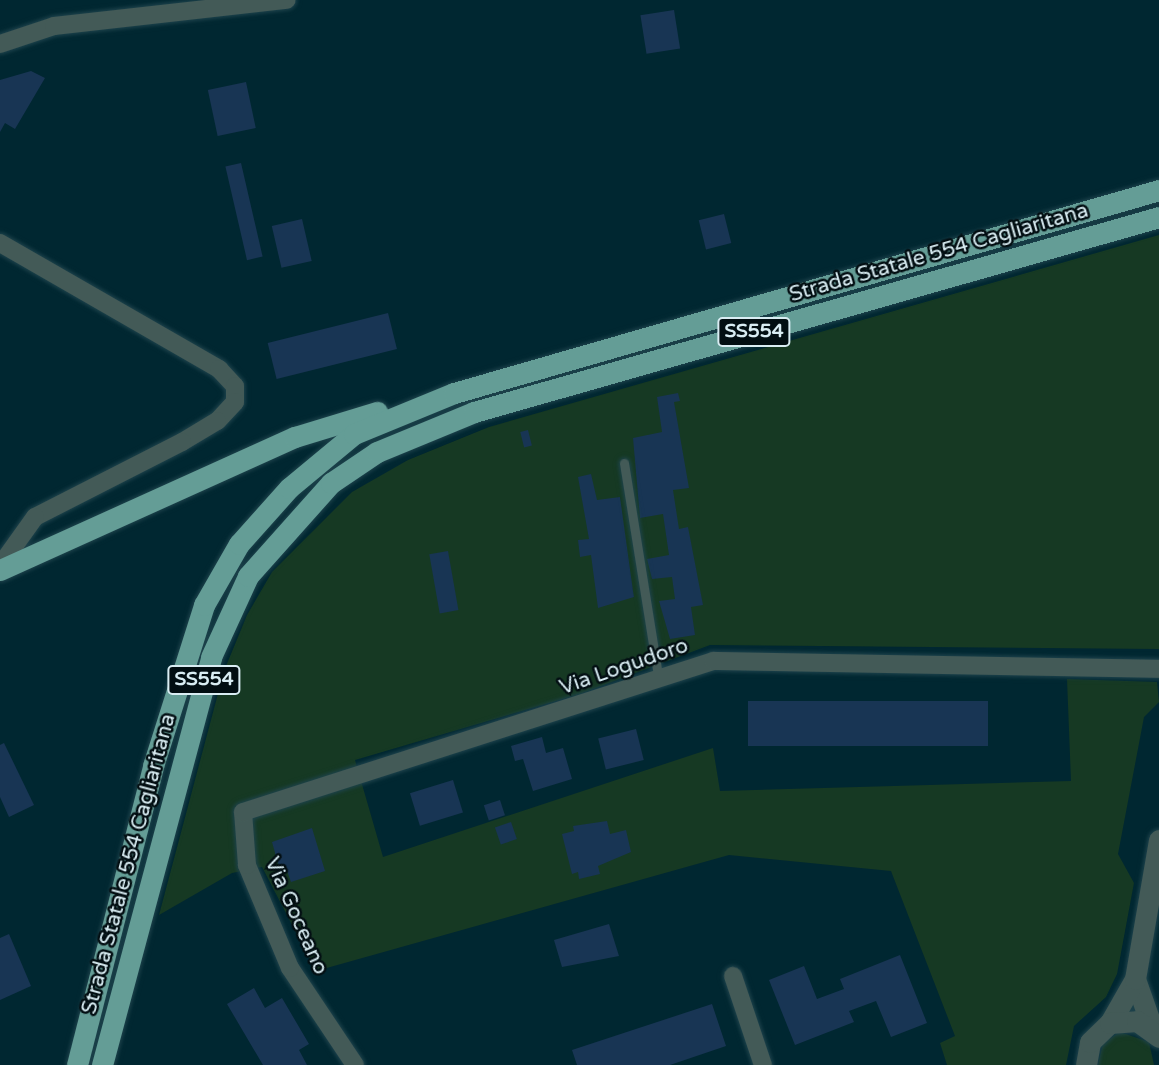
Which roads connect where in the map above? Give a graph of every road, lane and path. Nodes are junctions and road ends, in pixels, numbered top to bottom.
1 (287, 0) edge
2 (0, 44) edge
3 (1159, 190) edge
4 (1159, 217) edge
5 (0, 243) edge
6 (454, 393) junction
7 (624, 463) dead end
8 (0, 568) edge
9 (1159, 669) edge
10 (658, 676) junction
11 (243, 812) joint
12 (1159, 840) edge
13 (733, 976) dead end
14 (1135, 979) junction
15 (1110, 1023) junction
16 (1156, 1033) edge
17 (77, 1065) edge
18 (102, 1065) edge
19 (355, 1065) edge
20 (763, 1065) edge
21 (1086, 1065) edge

1 - 2 street
3 - 6 highway, Strada Statale 554 Cagliaritana / SS554
4 - 18 highway, Strada Statale 554 Cagliaritana / SS554
5 - 8 street
6 - 8 highway
6 - 17 highway, Strada Statale 554 Cagliaritana / SS554
7 - 10 lane
9 - 10 street, Via Logudoro
10 - 11 street, Via Logudoro
11 - 19 street, Via Goceano
12 - 14 street
13 - 20 street
14 - 15 street
14 - 16 street
15 - 16 street
15 - 21 street

